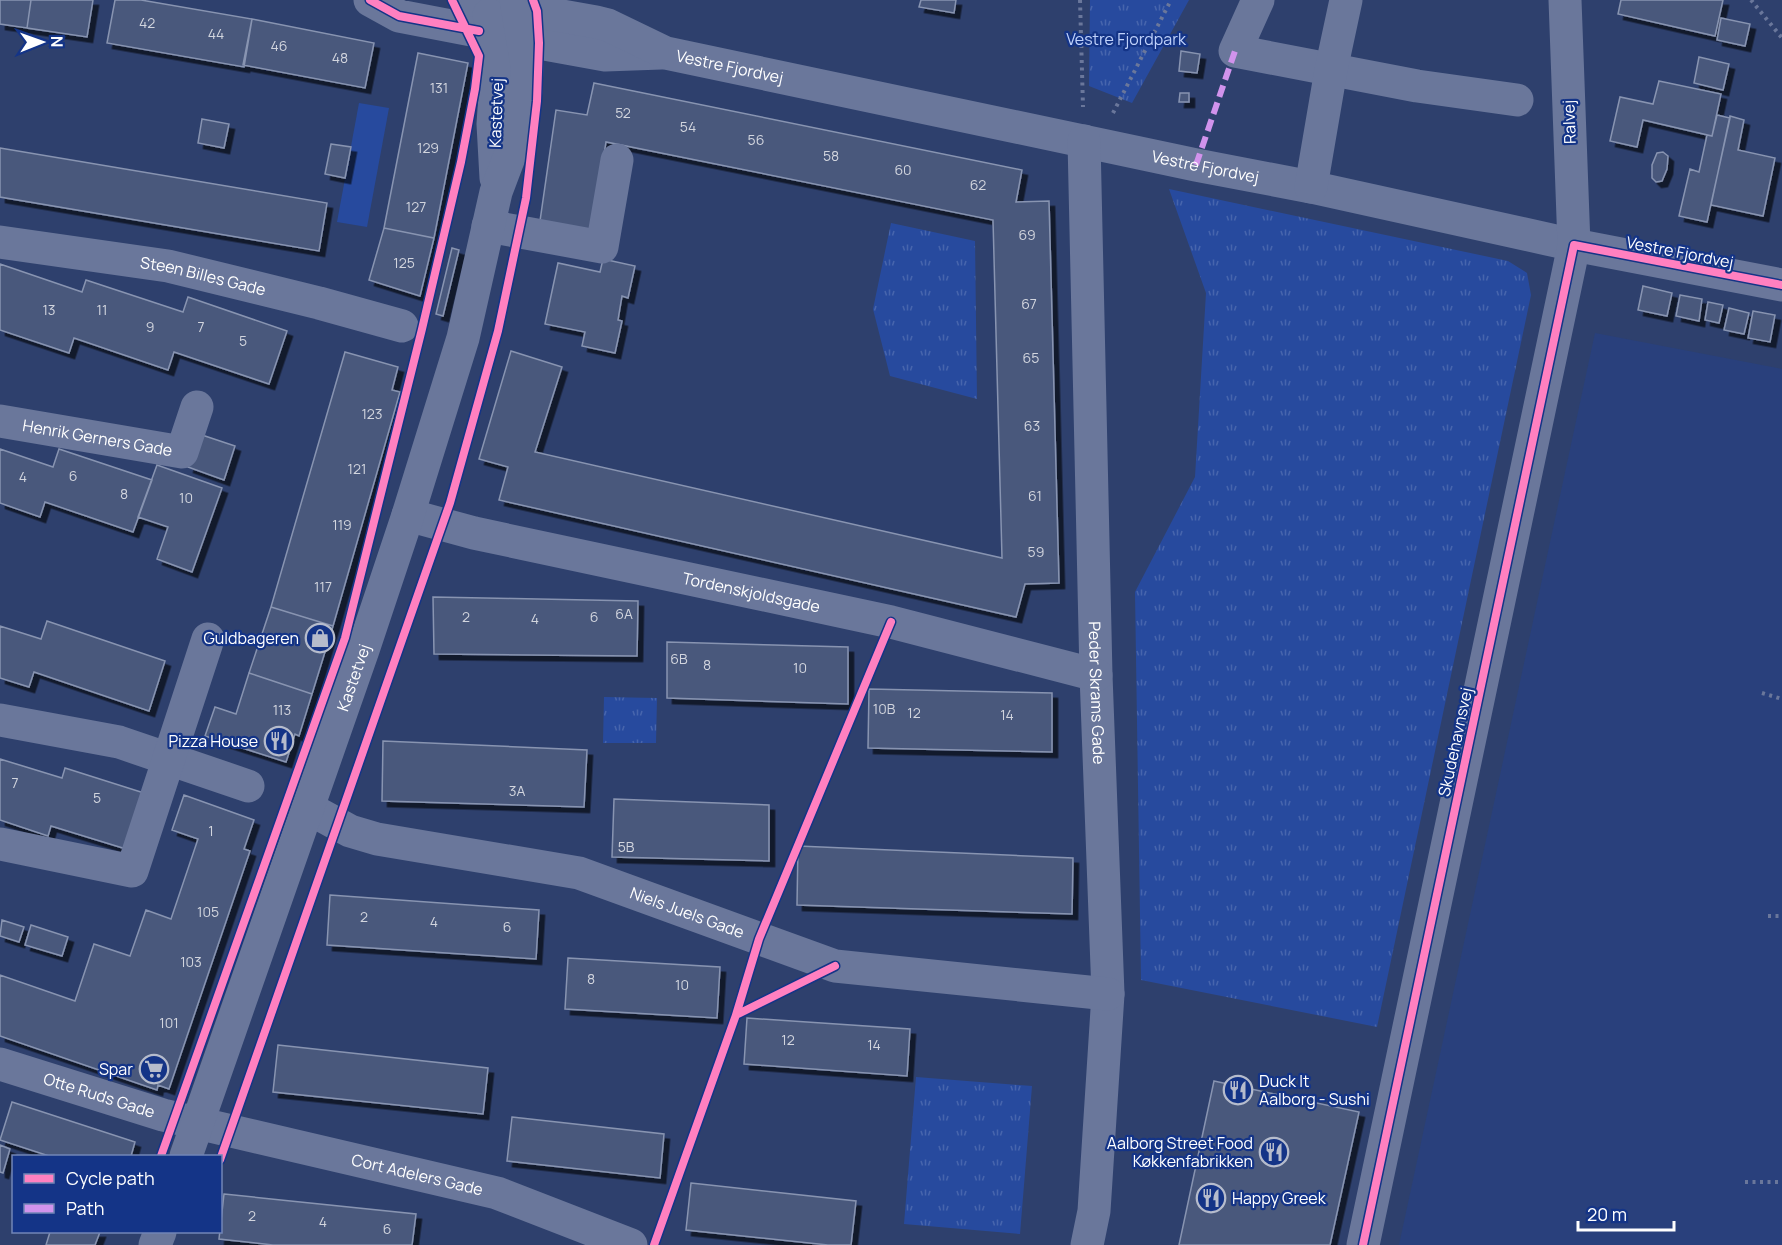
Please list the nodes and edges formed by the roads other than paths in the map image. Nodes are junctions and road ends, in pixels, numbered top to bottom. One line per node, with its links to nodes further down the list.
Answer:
1 (370, 0): 6 (street, Vestre Fjordvej)
2 (1258, 0): 8 (street)
3 (1346, 0): 8 (street)
4 (1565, 0): 15 (street, Ralvej)
5 (491, 2): 6 (street); 6 (street, Kastetvej); 7 (street, Vestre Fjordvej)
6 (508, 37): 7 (street, Vestre Fjordvej); 13 (street, Kastetvej)
7 (666, 53): 10 (street, Vestre Fjordvej)
8 (1331, 70): 9 (street); 12 (street)
9 (1517, 100)
10 (1091, 142): 12 (street, Vestre Fjordvej); 22 (street, Peder Skrams Gade)
11 (617, 160): 13 (street)
12 (1311, 187): 15 (street, Vestre Fjordvej)
13 (489, 226): 20 (street, Kastetvej)
14 (0, 242): 17 (street, Steen Billes Gade)
15 (1574, 245): 16 (street, Vestre Fjordvej); 34 (street, Skudehavnsvej)
16 (1782, 285)
17 (402, 326)
18 (198, 407): 19 (street, Henrik Gerners Gade)
19 (0, 421)
20 (408, 516): 22 (street, Tordenskjoldsgade); 26 (street, Kastetvej)
21 (208, 639): 24 (street)
22 (1096, 675): 28 (street, Peder Skrams Gade)
23 (0, 720): 24 (street)
24 (169, 759): 25 (street); 27 (street)
25 (248, 786)
26 (308, 808): 28 (street, Niels Juels Gade); 30 (street, Kastetvej)
27 (0, 844)
28 (1108, 994): 33 (street, Peder Skrams Gade)
29 (0, 1064): 30 (street, Otte Ruds Gade)
30 (198, 1124): 31 (street, Kastetvej); 32 (street, Cort Adelers Gade)
31 (186, 1155)
32 (631, 1245)
33 (1087, 1245)
34 (1363, 1245)

